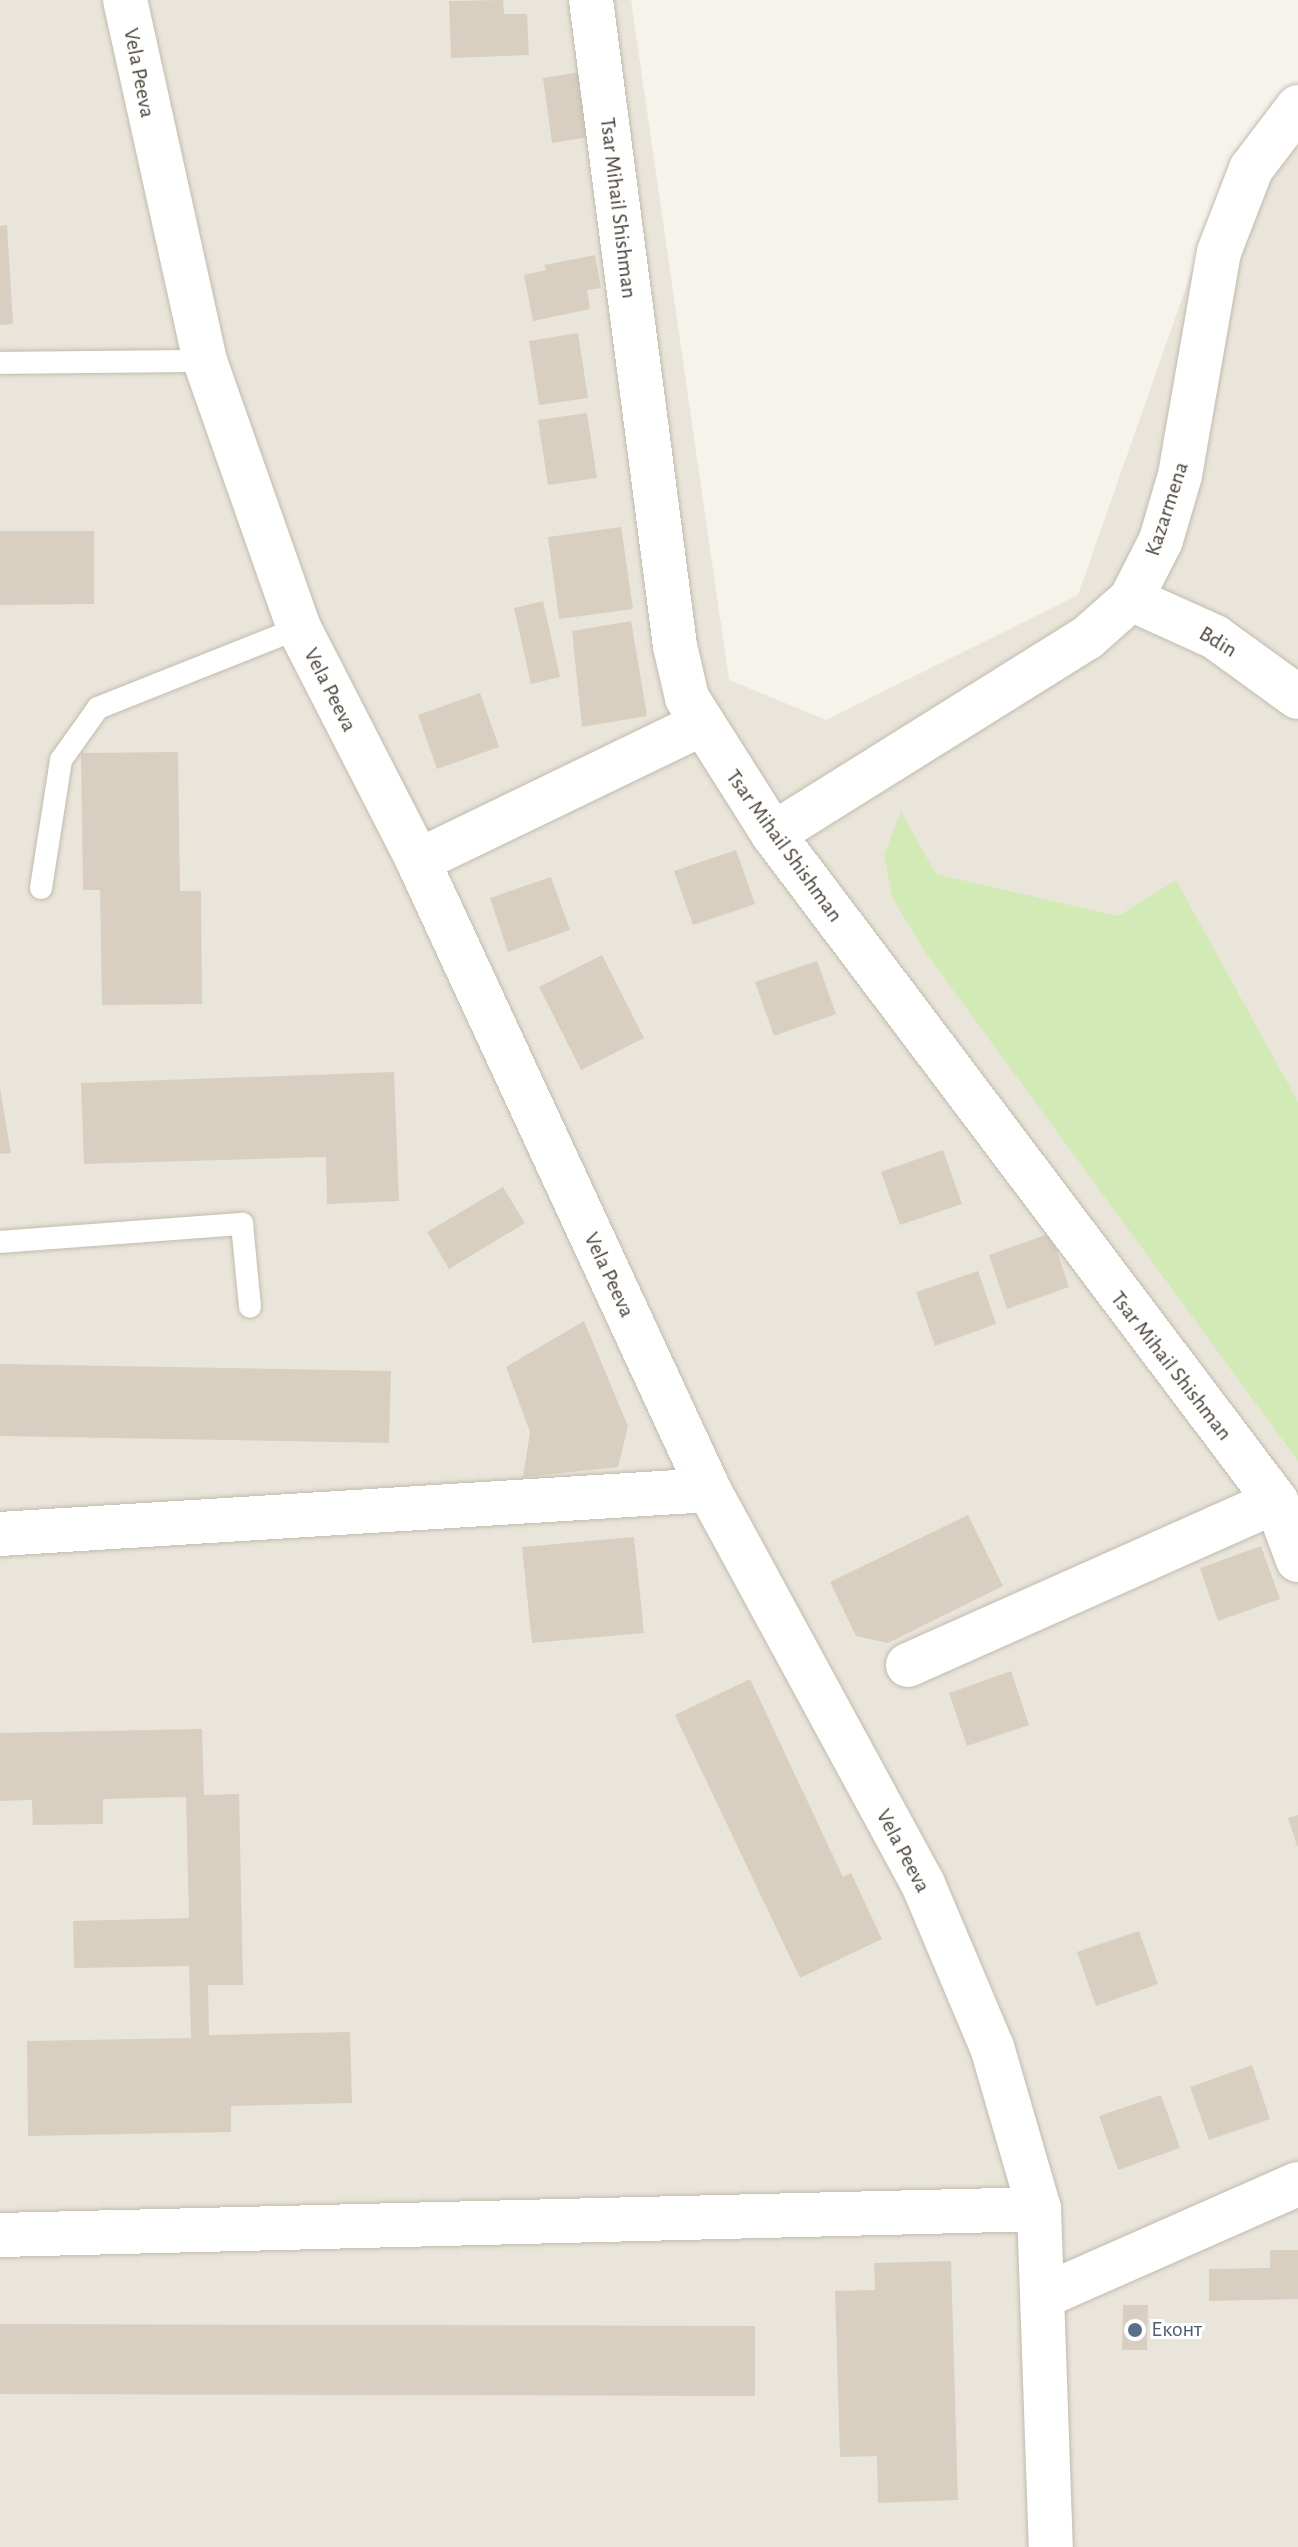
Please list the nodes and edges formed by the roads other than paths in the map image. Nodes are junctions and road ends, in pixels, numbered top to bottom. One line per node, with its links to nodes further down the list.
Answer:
1 (125, 0): 4 (street, Vela Peeva)
2 (591, 0): 9 (street, Tsar Mihail Shishman)
3 (1298, 107): 6 (street, Kazarmena)
4 (205, 361): 5 (lane); 7 (street, Vela Peeva)
5 (0, 363)
6 (1131, 599): 8 (street, Bdin); 10 (street, Kazarmena)
7 (299, 628): 11 (street, Vela Peeva); 12 (lane)
8 (1298, 697)
9 (701, 724): 10 (street, Tsar Mihail Shishman); 11 (street)
10 (773, 834): 16 (street, Tsar Mihail Shishman)
11 (418, 861): 15 (street, Vela Peeva)
12 (41, 888)
13 (0, 1242): 14 (lane)
14 (250, 1307)
15 (709, 1490): 17 (street); 21 (street, Vela Peeva)
16 (1276, 1501): 18 (street, Tsar Mihail Shishman); 19 (street)
17 (0, 1534)
18 (1298, 1560)
19 (908, 1665)
20 (1298, 2184): 23 (street)
21 (1039, 2209): 22 (street); 23 (street, Vela Peeva)
22 (0, 2235)
23 (1046, 2295): 24 (street, Vela Peeva)
24 (1051, 2547)

